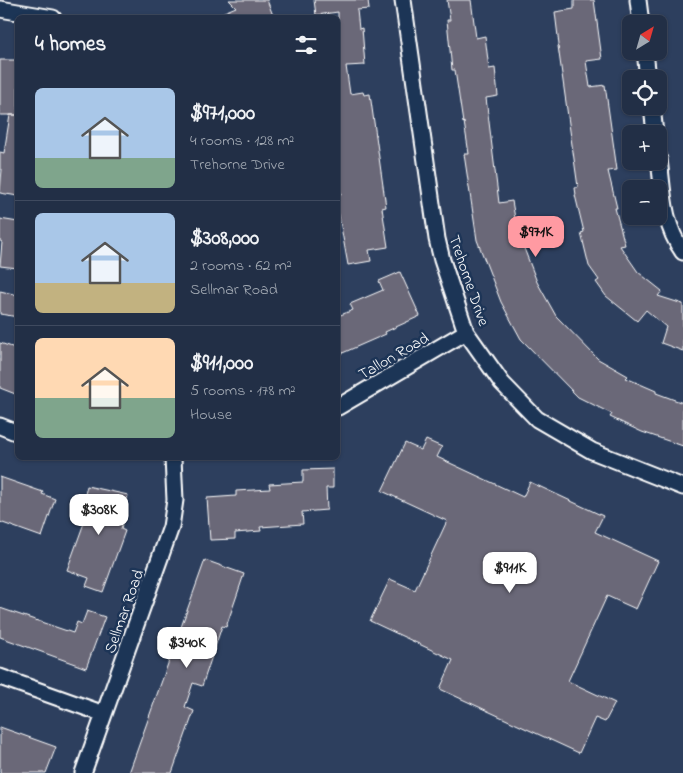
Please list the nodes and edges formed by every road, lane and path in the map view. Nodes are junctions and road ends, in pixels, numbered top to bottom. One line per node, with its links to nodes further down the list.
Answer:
1 (403, 0): 8 (street, Trehorne Drive)
2 (638, 0): 5 (street)
3 (0, 8): 4 (street)
4 (37, 15)
5 (640, 15)
6 (660, 170): 7 (street)
7 (683, 252)
8 (466, 332): 9 (street, Tallon Road); 13 (street, Trehorne Drive)
9 (340, 406)
10 (0, 426): 11 (street)
11 (15, 432)
12 (173, 460): 15 (street, Sellmar Road)
13 (683, 487)
14 (0, 677): 15 (street)
15 (104, 714): 16 (street, Sellmar Road)
16 (83, 773)

